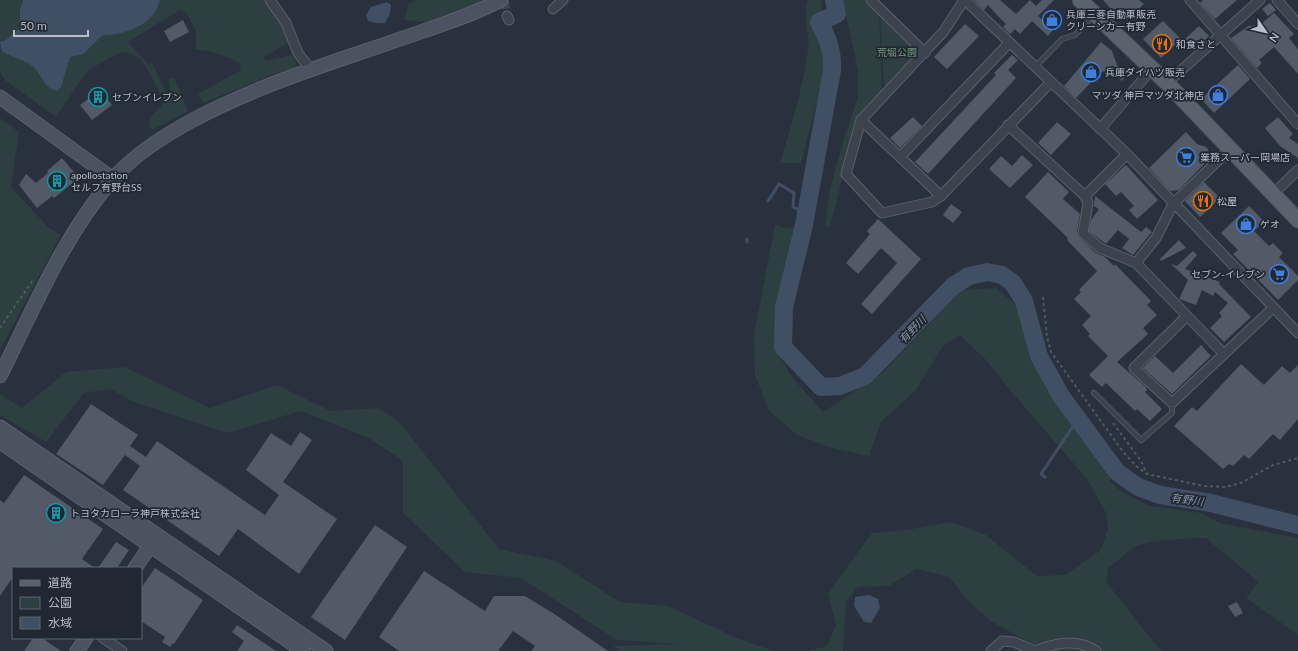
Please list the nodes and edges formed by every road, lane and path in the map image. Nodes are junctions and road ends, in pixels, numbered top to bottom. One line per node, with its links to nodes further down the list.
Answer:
1 (270, 0): 18 (street)
2 (501, 0): 18 (street)
3 (563, 0): 10 (street)
4 (871, 0): 15 (street)
5 (965, 0): 14 (street); 15 (street)
6 (1080, 0): 11 (main road)
7 (1190, 0): 13 (street)
8 (1260, 0): 13 (street)
9 (1277, 0): 12 (street)
10 (553, 9)
11 (1095, 15): 16 (lane); 17 (main road)
12 (1298, 24)
13 (1220, 34): 20 (street); 23 (street)
14 (1009, 43): 16 (street); 28 (street)
15 (925, 53): 22 (street)
16 (1035, 67): 19 (street)
17 (1152, 68): 20 (main road); 25 (street)
18 (311, 70): 30 (street)
19 (1050, 82): 24 (street); 25 (street)
20 (1167, 83): 26 (main road)
21 (0, 97): 30 (street)
22 (860, 120): 28 (street); 32 (street)
23 (1298, 124)
24 (1008, 125): 32 (street); 33 (street)
25 (1100, 129): 27 (street)
26 (1230, 149): 31 (main road); 34 (street)
27 (1127, 154): 33 (street); 34 (street)
28 (900, 157): 32 (street)
29 (1298, 170): 31 (street)
30 (113, 179): 43 (street)
31 (1273, 194): 35 (main road)
32 (941, 196)
33 (1085, 196): 36 (street)
34 (1173, 204): 36 (street); 38 (street)
35 (1298, 220)
36 (1136, 263): 39 (street)
37 (37, 274): 40 (path)
38 (1273, 308): 41 (street); 42 (street)
39 (1187, 316): 42 (street); 45 (street)
40 (0, 328)
41 (1297, 331)
42 (1224, 354): 45 (street)
43 (0, 376)
44 (1094, 393): 46 (lane)
45 (1172, 403): 46 (lane)
46 (1112, 413): 49 (path)
47 (0, 428): 50 (street)
48 (0, 442): 50 (street)
49 (1147, 474)
50 (153, 540): 51 (street); 56 (street); 57 (street)
51 (135, 567)
52 (85, 639): 54 (street)
53 (104, 639): 55 (street)
54 (77, 651)
55 (122, 651)
56 (303, 651)
57 (326, 651)
58 (991, 651): 59 (street)
59 (1096, 651)

